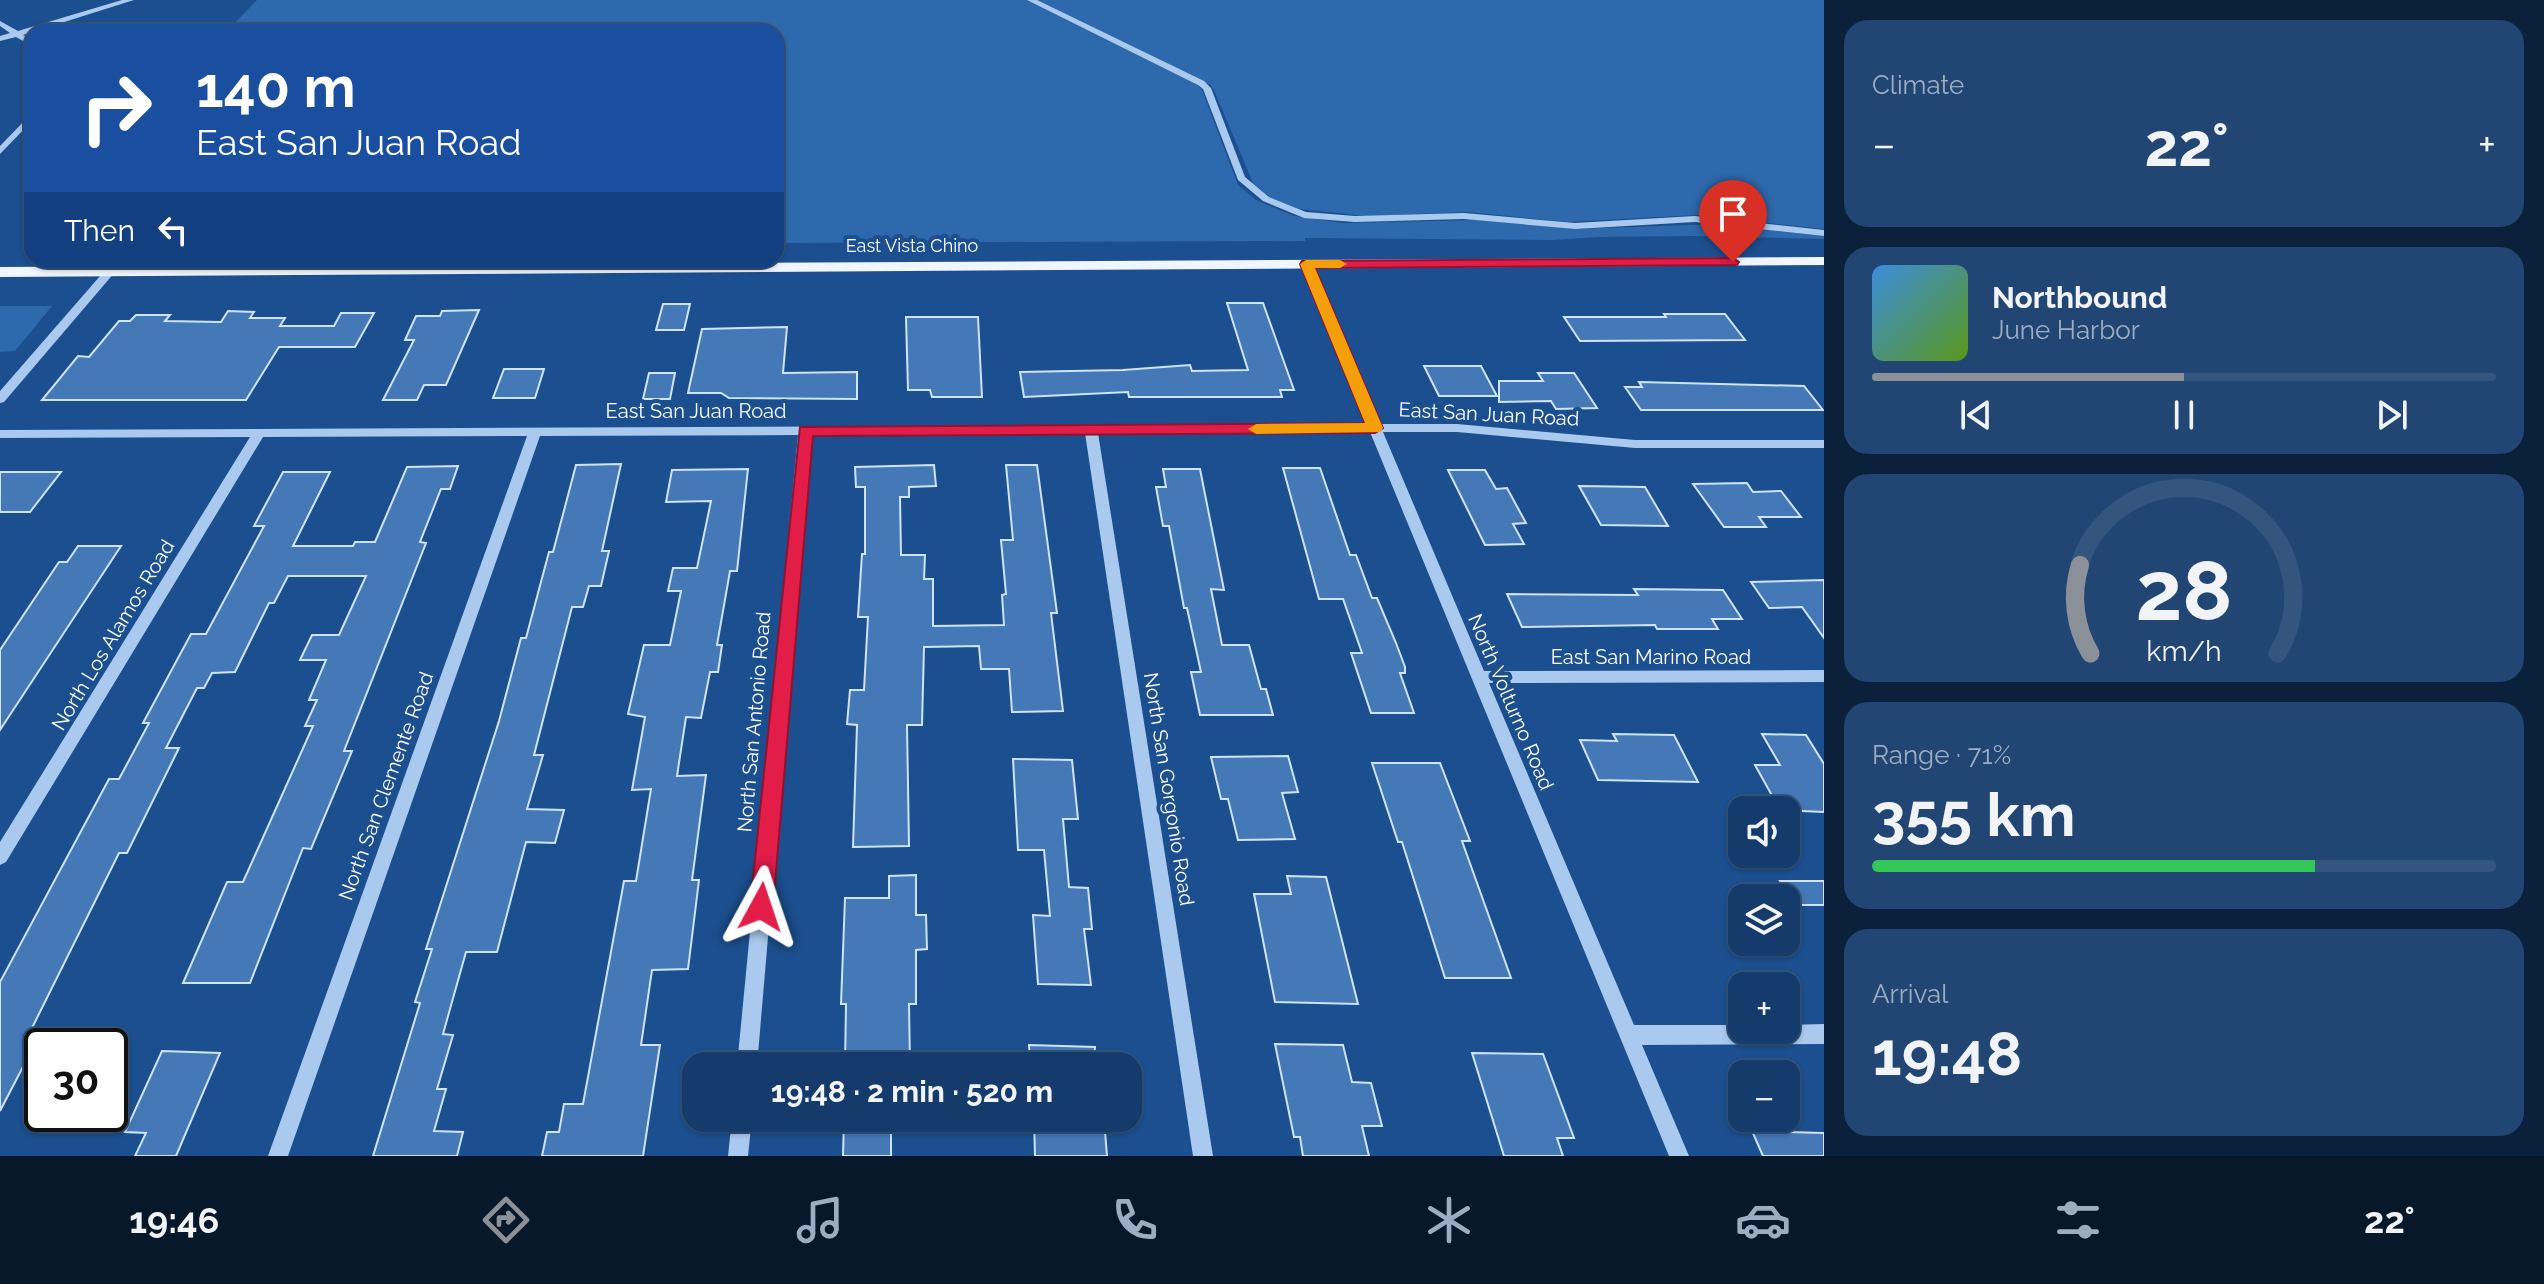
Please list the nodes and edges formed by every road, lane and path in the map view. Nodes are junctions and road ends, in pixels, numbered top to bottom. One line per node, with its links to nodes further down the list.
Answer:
1 (130, 0): 4 (street)
2 (1031, 0): 11 (street)
3 (0, 23): 6 (street)
4 (49, 24)
5 (24, 32): 6 (street)
6 (19, 33): 7 (street); 8 (street)
7 (24, 37)
8 (0, 39)
9 (24, 125): 10 (street)
10 (0, 151)
11 (1824, 233)
12 (1824, 261): 13 (main road, East Vista Chino)
13 (1306, 264): 14 (main road, East Vista Chino); 19 (street, North Volturno Road)
14 (784, 267)
15 (509, 268): 16 (main road, East Vista Chino)
16 (111, 270): 17 (main road, East Vista Chino); 18 (street)
17 (0, 272)
18 (0, 399)
19 (1375, 428): 20 (street, East San Juan Road); 25 (street, East San Juan Road); 27 (street, North Volturno Road)
20 (1091, 430): 21 (street, East San Juan Road); 35 (street, North San Gorgonio Road)
21 (805, 431): 22 (street, East San Juan Road); 31 (street, North San Antonio Road)
22 (535, 432): 23 (street, East San Juan Road); 33 (street, North San Clemente Road)
23 (259, 433): 24 (street, East San Juan Road); 28 (street, North Los Alamos Road)
24 (0, 434)
25 (1824, 444)
26 (1824, 676): 27 (street, East San Marino Road)
27 (1479, 677): 30 (street, North Volturno Road)
28 (0, 857)
29 (1824, 1034): 30 (street)
30 (1628, 1035): 36 (street, North Volturno Road)
31 (748, 1052)
32 (741, 1132): 34 (street)
33 (278, 1156)
34 (738, 1156)
35 (1203, 1156)
36 (1679, 1156)

